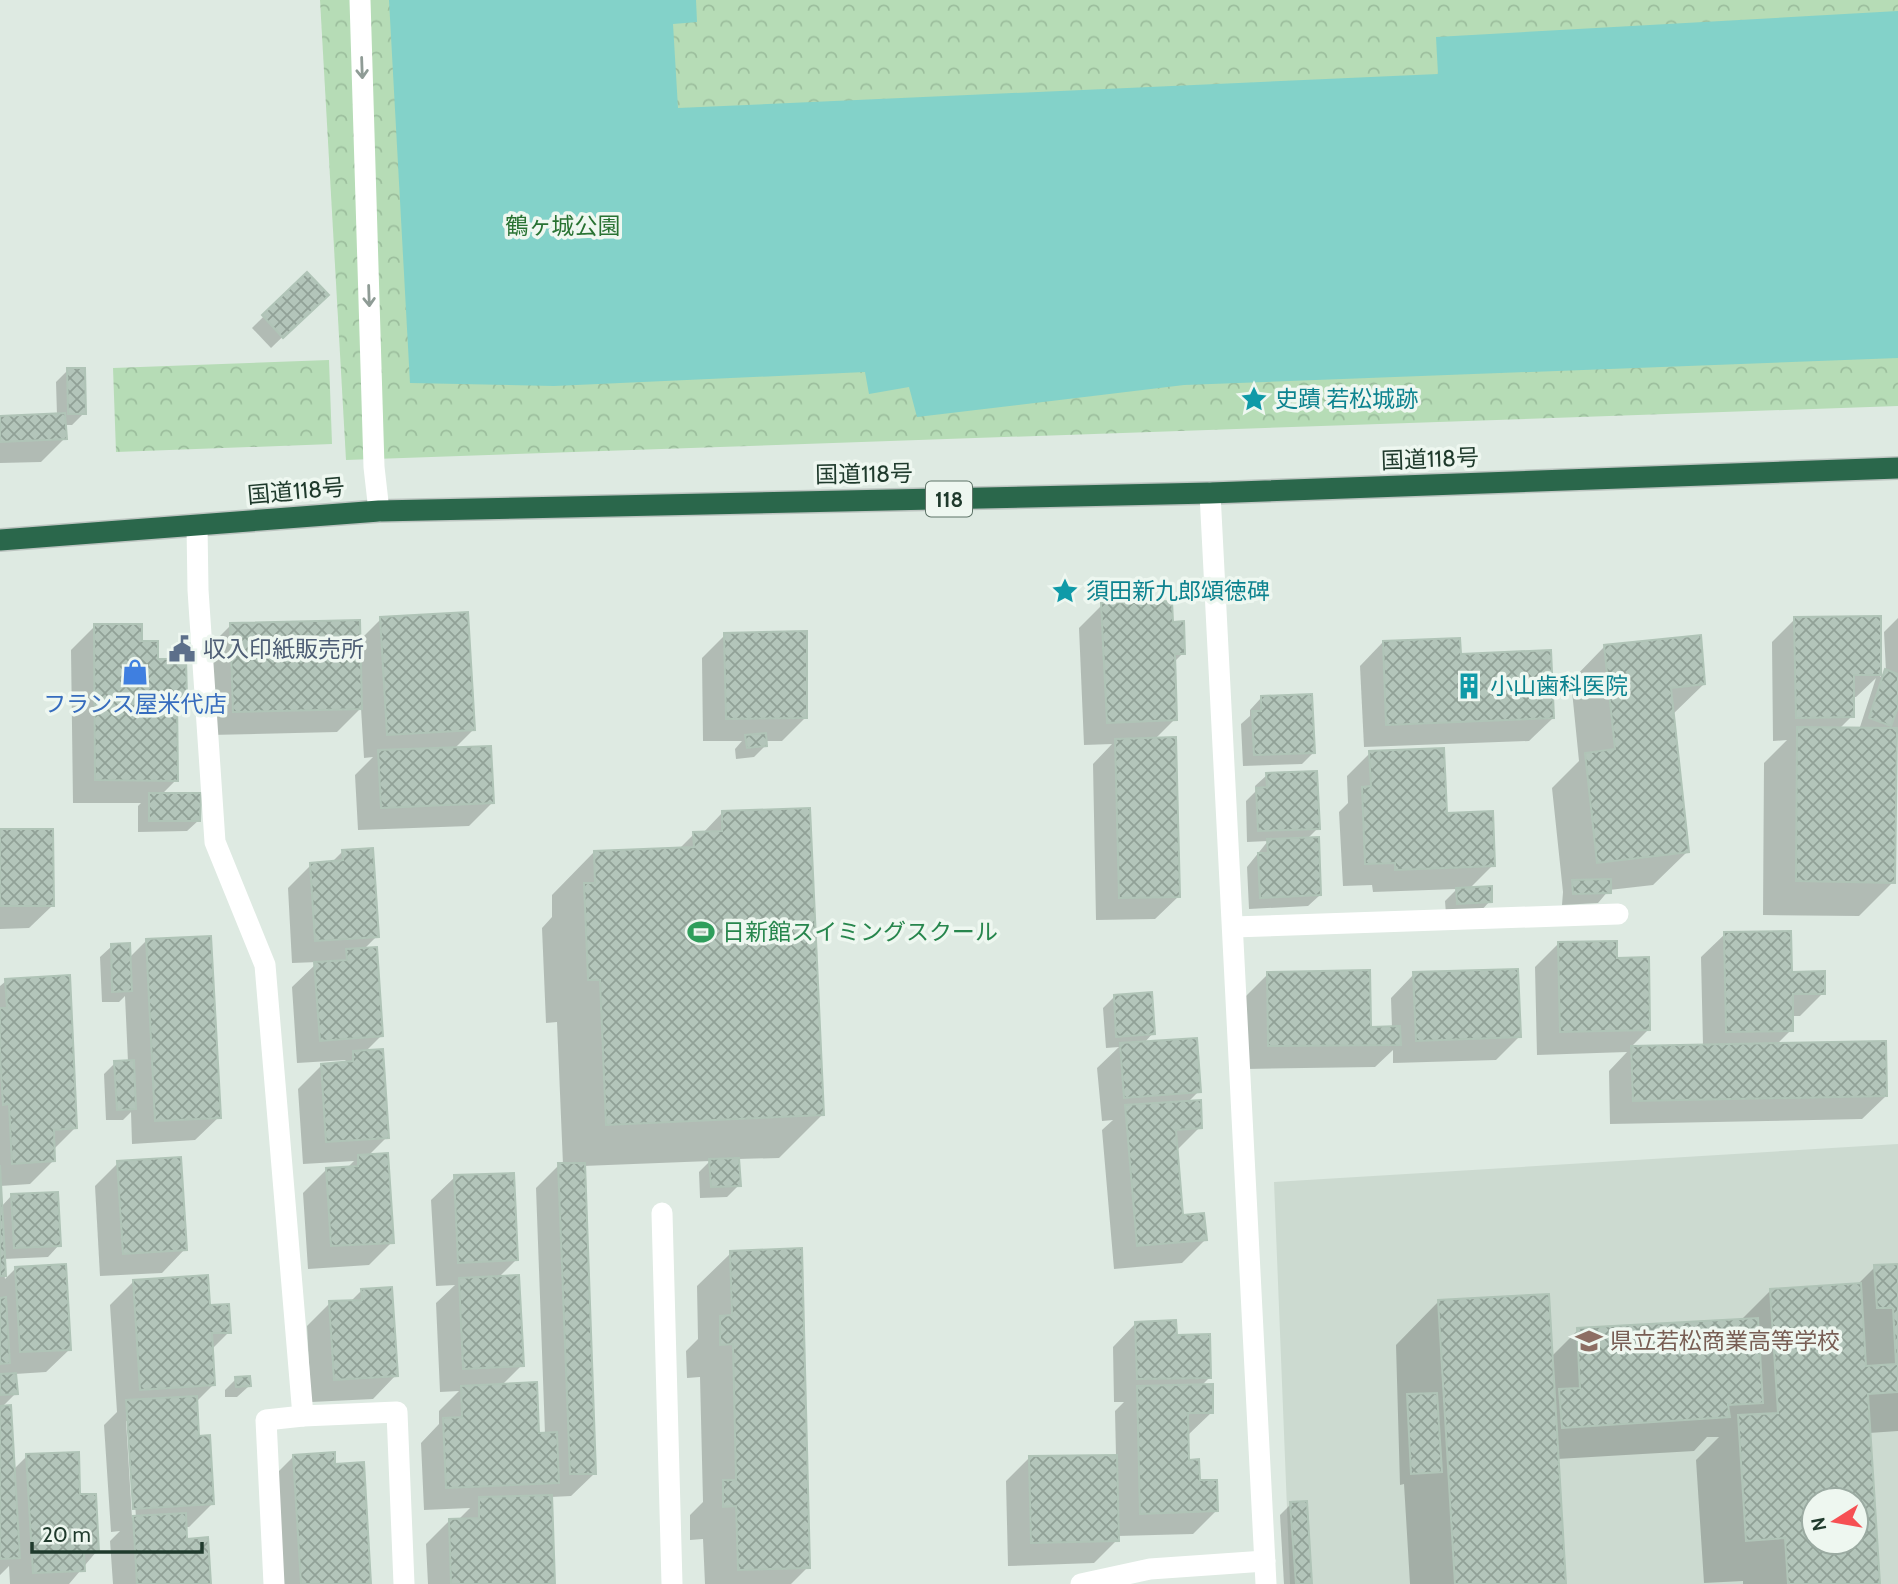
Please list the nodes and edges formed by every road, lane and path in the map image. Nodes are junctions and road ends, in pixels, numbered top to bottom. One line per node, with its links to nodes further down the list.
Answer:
1 (360, 0): 4 (street, one-way to 4)
2 (1898, 468): 3 (highway, 国道118号 / 118)
3 (1210, 494): 4 (highway, 国道118号 / 118); 8 (street)
4 (379, 511): 5 (highway, 国道118号 / 118)
5 (197, 526): 6 (highway, 国道118号 / 118); 10 (street)
6 (0, 540)
7 (1618, 914): 8 (street)
8 (1233, 927): 11 (street)
9 (662, 1213): 14 (street)
10 (303, 1416): 12 (street); 13 (street)
11 (1265, 1561): 15 (street); 16 (street)
12 (274, 1584)
13 (404, 1584)
14 (672, 1584)
15 (1081, 1584)
16 (1266, 1584)

